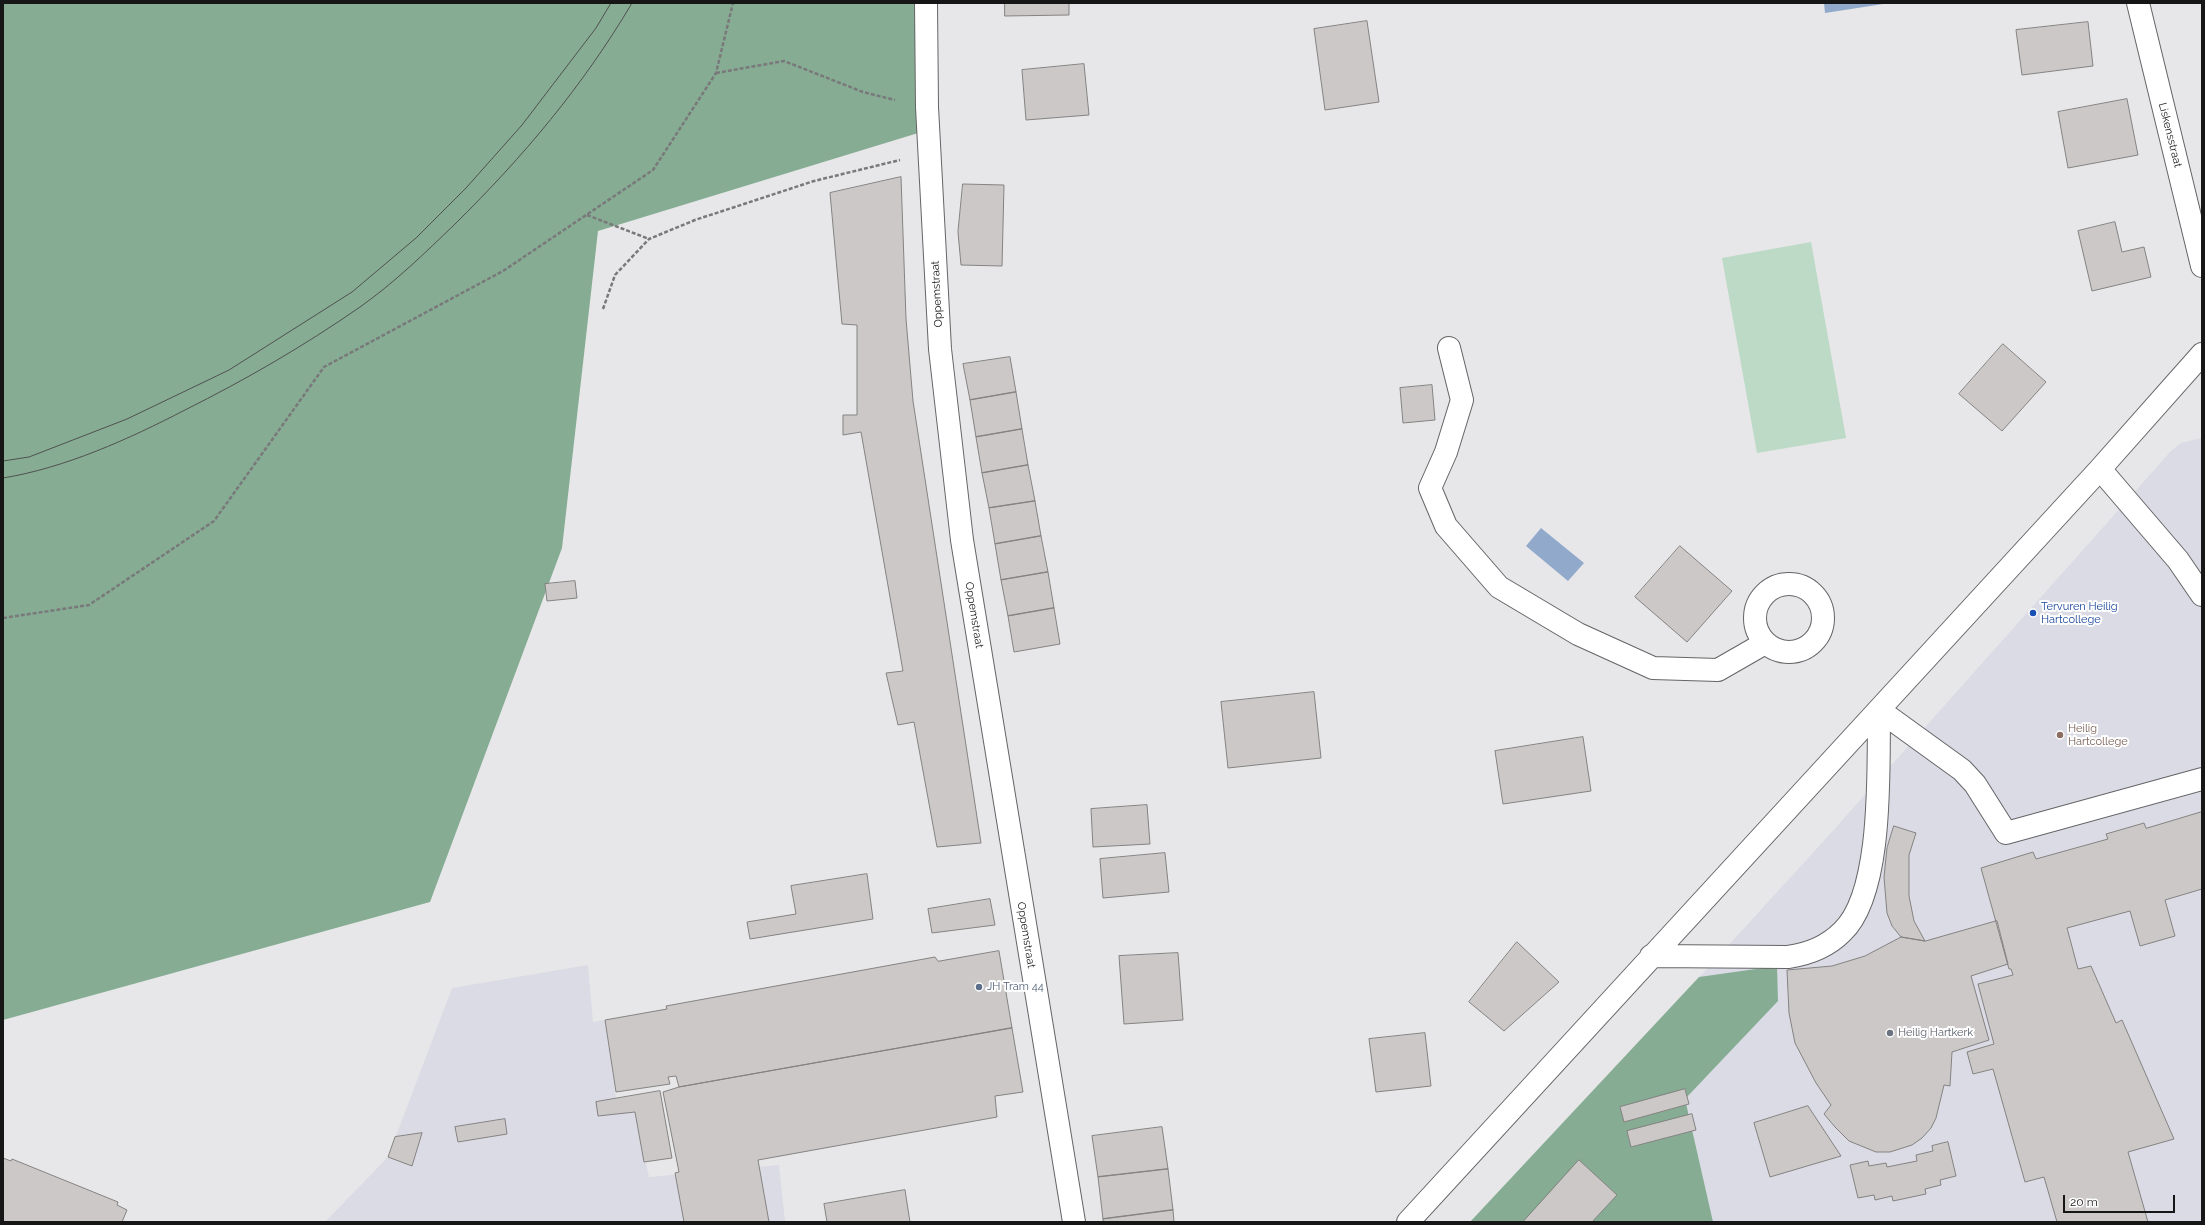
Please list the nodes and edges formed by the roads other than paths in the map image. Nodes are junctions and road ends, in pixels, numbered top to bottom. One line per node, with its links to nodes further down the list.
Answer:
1 (926, 3): 12 (street, Oppemstraat)
2 (2138, 3): 3 (street, Liskensstraat)
3 (2202, 266)
4 (1449, 348): 8 (street)
5 (2202, 354): 6 (street)
6 (2100, 469): 7 (street); 9 (street)
7 (2202, 595)
8 (1766, 643)
9 (1879, 710): 10 (street); 11 (street); 11 (street)
10 (2202, 779)
11 (1650, 956): 13 (street)
12 (1074, 1222)
13 (1408, 1222)

